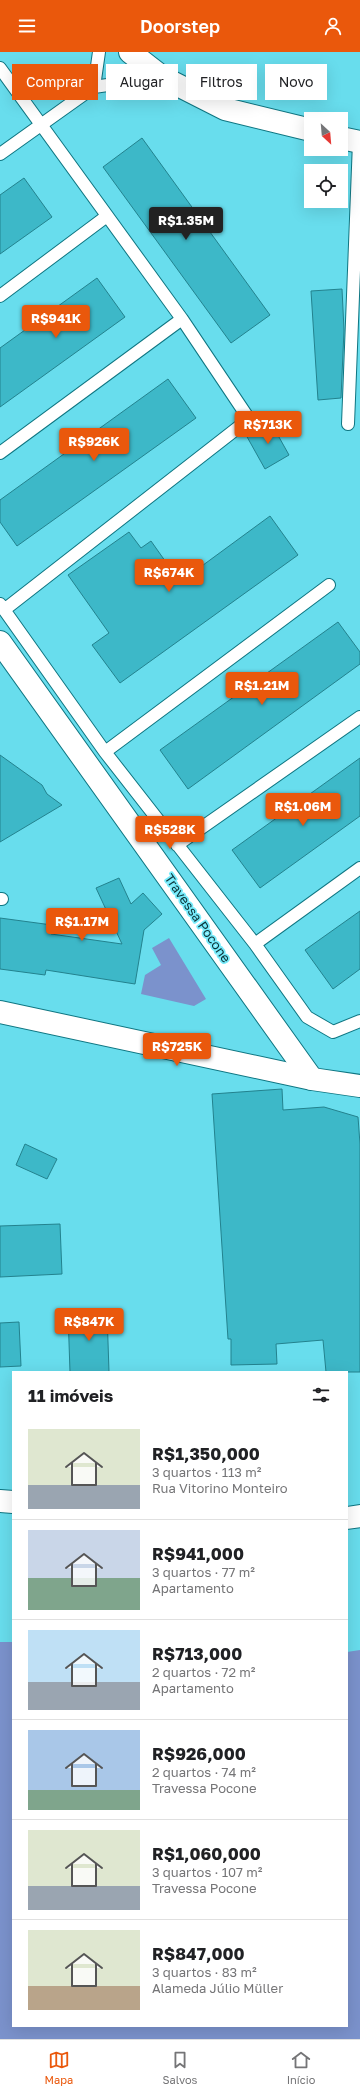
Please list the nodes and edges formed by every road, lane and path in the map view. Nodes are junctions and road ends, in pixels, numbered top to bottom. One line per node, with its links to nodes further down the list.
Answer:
1 (99, 52): 3 (lane)
2 (130, 52): 4 (street)
3 (97, 64)
4 (145, 64)
5 (0, 68): 8 (lane)
6 (178, 85): 9 (street)
7 (76, 100): 8 (lane)
8 (40, 125): 11 (lane); 12 (lane)
9 (304, 128)
10 (353, 141): 15 (lane)
11 (0, 154)
12 (107, 216): 13 (lane); 14 (lane)
13 (0, 296)
14 (182, 318): 16 (lane); 18 (lane)
15 (348, 424)
16 (0, 453)
17 (329, 585): 21 (lane)
18 (2, 607): 21 (lane)
19 (0, 642): 27 (street, Travessa Pocone)
20 (360, 717): 22 (lane)
21 (104, 752): 22 (lane)
22 (177, 845): 24 (lane)
23 (360, 868): 24 (lane)
24 (255, 944): 26 (lane)
25 (0, 1012): 27 (street)
26 (360, 1021)
27 (312, 1079): 28 (street)
28 (360, 1086)
29 (0, 1501): 30 (street)
30 (12, 1502)
31 (360, 1516): 32 (street)
32 (348, 1518)

